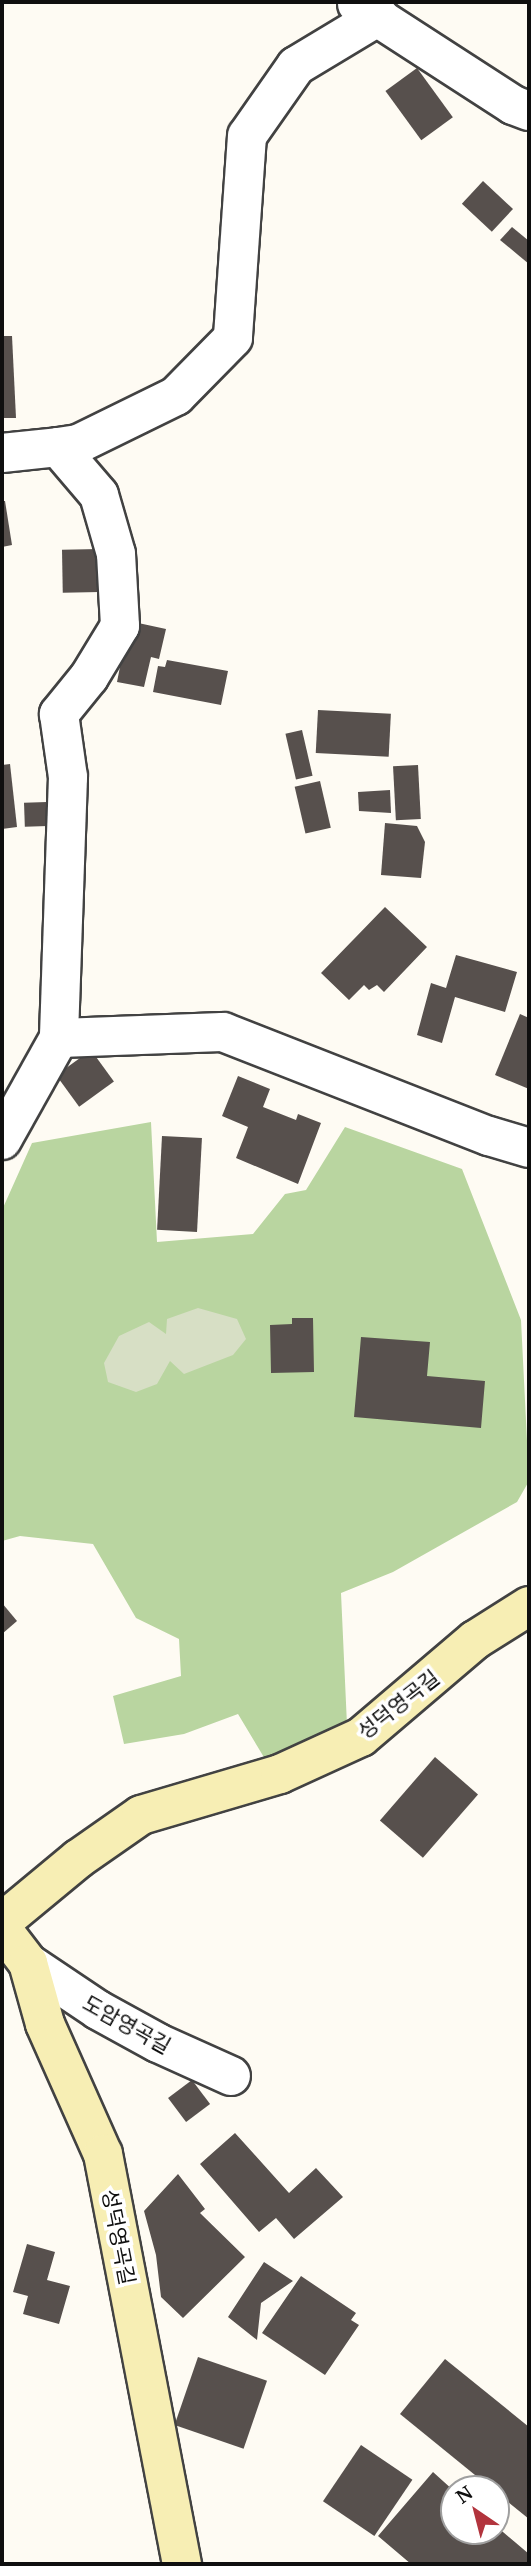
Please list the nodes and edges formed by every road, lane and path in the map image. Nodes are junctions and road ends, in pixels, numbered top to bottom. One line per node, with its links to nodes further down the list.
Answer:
1 (365, 9): 2 (street); 3 (street)
2 (529, 111)
3 (58, 447): 4 (street); 5 (street)
4 (2, 453)
5 (59, 1038): 6 (street); 7 (street)
6 (2, 1140)
7 (529, 1149)
8 (529, 1606): 9 (main road, 성덕영곡길)
9 (2, 1922)
10 (2, 1930): 11 (main road, 성덕영곡길)
11 (28, 1963): 12 (street, 도암영곡길); 13 (main road, 성덕영곡길)
12 (231, 2076)
13 (182, 2564)

